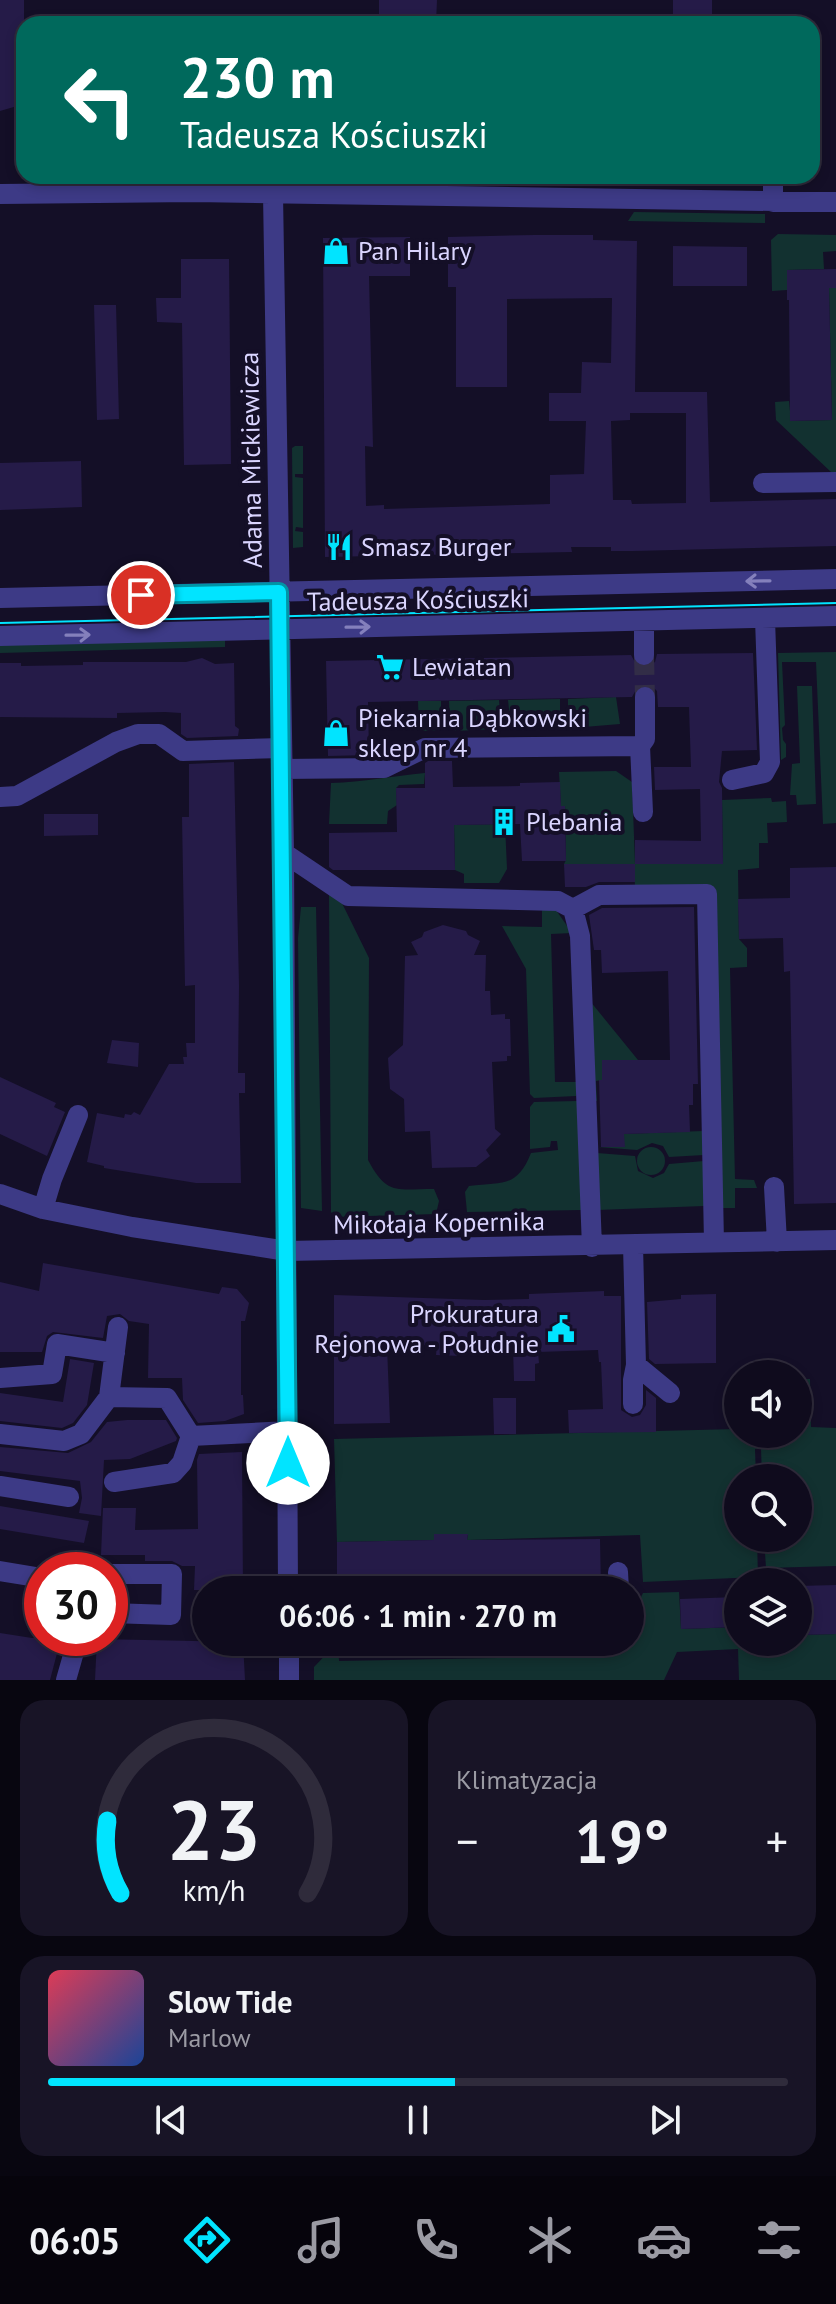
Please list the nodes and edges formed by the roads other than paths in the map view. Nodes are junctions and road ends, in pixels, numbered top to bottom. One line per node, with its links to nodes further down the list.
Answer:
1 (773, 184): 4 (street)
2 (0, 194): 3 (street)
3 (273, 194): 4 (street); 9 (street, Adama Mickiewicza)
4 (773, 202): 5 (street)
5 (836, 202)
6 (836, 482): 7 (street)
7 (763, 483)
8 (836, 579): 9 (street, Tadeusza Kościuszki, one-way to 9)
9 (279, 592): 10 (street, Tadeusza Kościuszki); 14 (street, Adama Mickiewicza)
10 (0, 598)
11 (836, 616): 12 (street, Tadeusza Kościuszki)
12 (765, 619): 13 (street, Tadeusza Kościuszki); 21 (street)
13 (644, 622): 14 (street, Tadeusza Kościuszki, one-way to 13); 16 (street)
14 (280, 629): 15 (street, Tadeusza Kościuszki, one-way to 14); 19 (street, Adama Mickiewicza)
15 (0, 636)
16 (644, 655)
17 (645, 697): 18 (street)
18 (640, 746): 20 (street); 23 (street)
19 (281, 748): 20 (street, Adama Mickiewicza); 22 (street)
20 (281, 769): 24 (street, Adama Mickiewicza)
21 (732, 780)
22 (0, 797)
23 (643, 812)
24 (284, 853): 25 (street); 35 (street, Adama Mickiewicza)
25 (573, 909): 31 (street); 34 (street)
26 (78, 1115): 29 (street)
27 (774, 1187): 32 (street)
28 (0, 1194): 29 (street, Mikołaja Kopernika)
29 (43, 1209): 35 (street, Mikołaja Kopernika)
30 (836, 1240): 32 (street, Mikołaja Kopernika)
31 (714, 1242): 32 (street, Mikołaja Kopernika); 33 (street, Mikołaja Kopernika)
32 (777, 1242)
33 (633, 1245): 34 (street, Mikołaja Kopernika); 38 (street)
34 (592, 1247): 35 (street, Mikołaja Kopernika)
35 (287, 1251): 43 (street, Adama Mickiewicza)
36 (118, 1327): 37 (street)
37 (115, 1353): 39 (street); 41 (street)
38 (636, 1365): 40 (street); 42 (street)
39 (0, 1378)
40 (670, 1393)
41 (109, 1397): 44 (street); 45 (street)
42 (633, 1404)
43 (288, 1431): 45 (street); 52 (street, Adama Mickiewicza)
44 (0, 1434)
45 (191, 1436): 46 (street)
46 (114, 1482)
47 (0, 1486): 48 (street)
48 (69, 1497)
49 (0, 1571): 51 (street)
50 (128, 1574): 53 (street)
51 (24, 1575)
52 (288, 1576)
53 (128, 1614)
54 (73, 1656): 56 (street)
55 (289, 1656): 57 (street)
56 (66, 1680)
57 (289, 1680)

